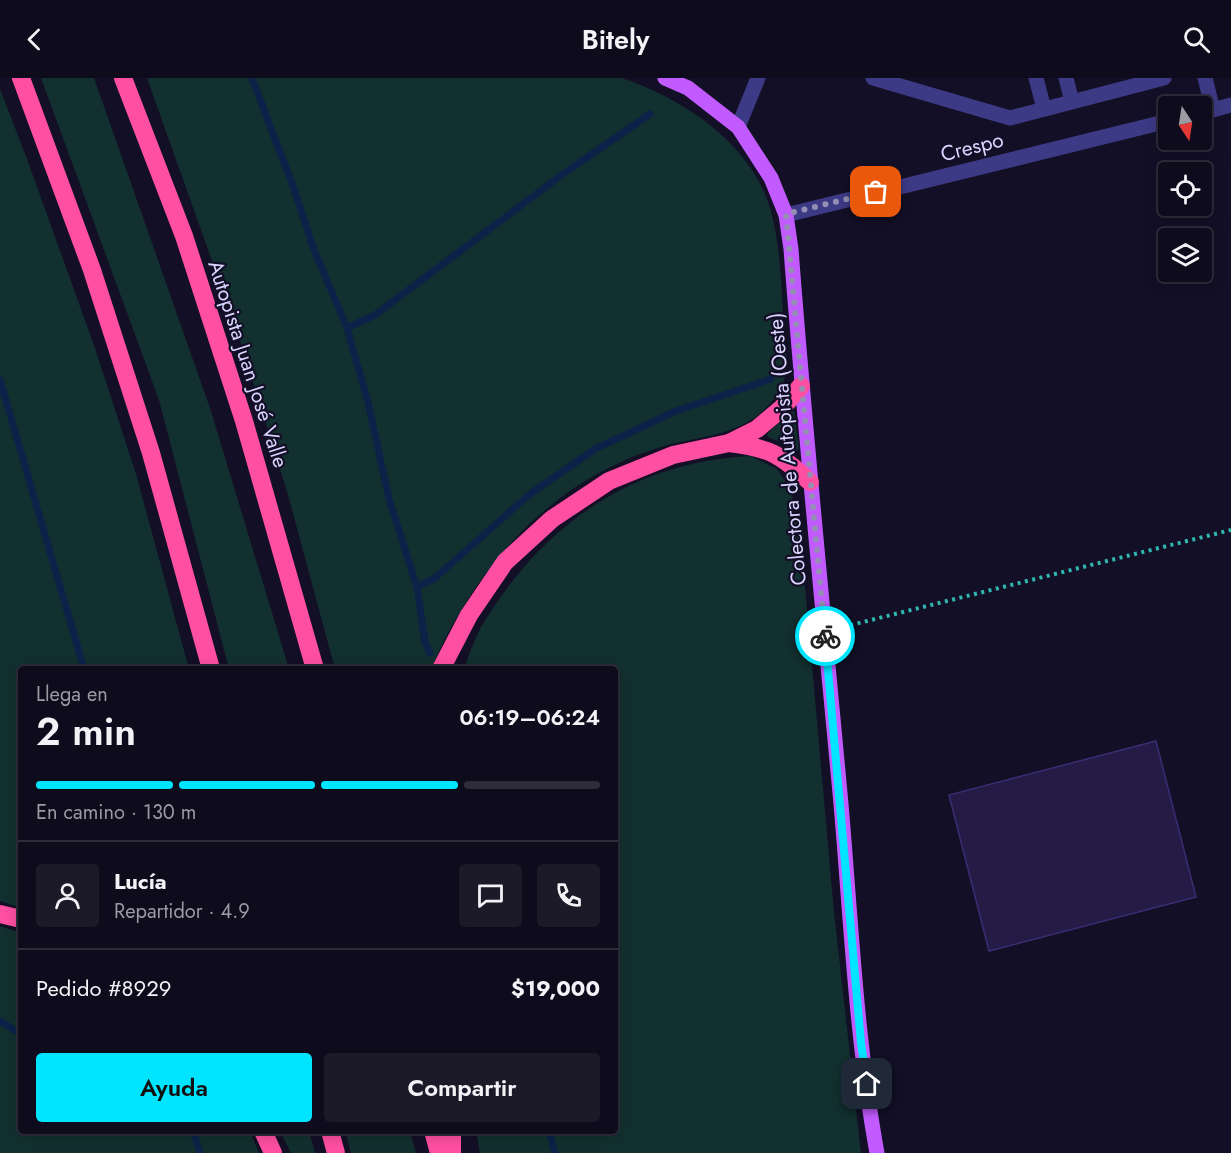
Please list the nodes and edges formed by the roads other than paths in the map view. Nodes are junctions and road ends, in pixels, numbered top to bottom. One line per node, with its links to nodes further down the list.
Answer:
1 (21, 78): 21 (highway)
2 (123, 78): 22 (highway, Autopista Juan José Valle)
3 (665, 78): 16 (main road, Colectora de Autopista (Oeste))
4 (758, 78): 16 (street)
5 (873, 78): 13 (street)
6 (1036, 78): 13 (street)
7 (1066, 78): 11 (street)
8 (1164, 78): 11 (street)
9 (1205, 78): 10 (street)
10 (1206, 96)
11 (1072, 102): 13 (street)
12 (1231, 105): 14 (street)
13 (1044, 109)
14 (1212, 110)
15 (1158, 123): 17 (street, Crespo)
16 (738, 128): 17 (main road, Colectora de Autopista (Oeste))
17 (786, 214): 18 (main road, Colectora de Autopista (Oeste))
18 (801, 386): 19 (highway); 20 (main road, Colectora de Autopista (Oeste))
19 (729, 443): 20 (highway); 23 (highway)
20 (810, 482): 34 (main road, Colectora de Autopista (Oeste))
21 (210, 666)
22 (314, 666)
23 (443, 666)
24 (0, 914): 25 (highway)
25 (18, 918)
26 (264, 1134): 30 (highway)
27 (331, 1134): 31 (highway)
28 (434, 1134): 32 (highway)
29 (452, 1134): 33 (highway)
30 (273, 1153)
31 (336, 1153)
32 (439, 1153)
33 (452, 1153)
34 (877, 1153)

